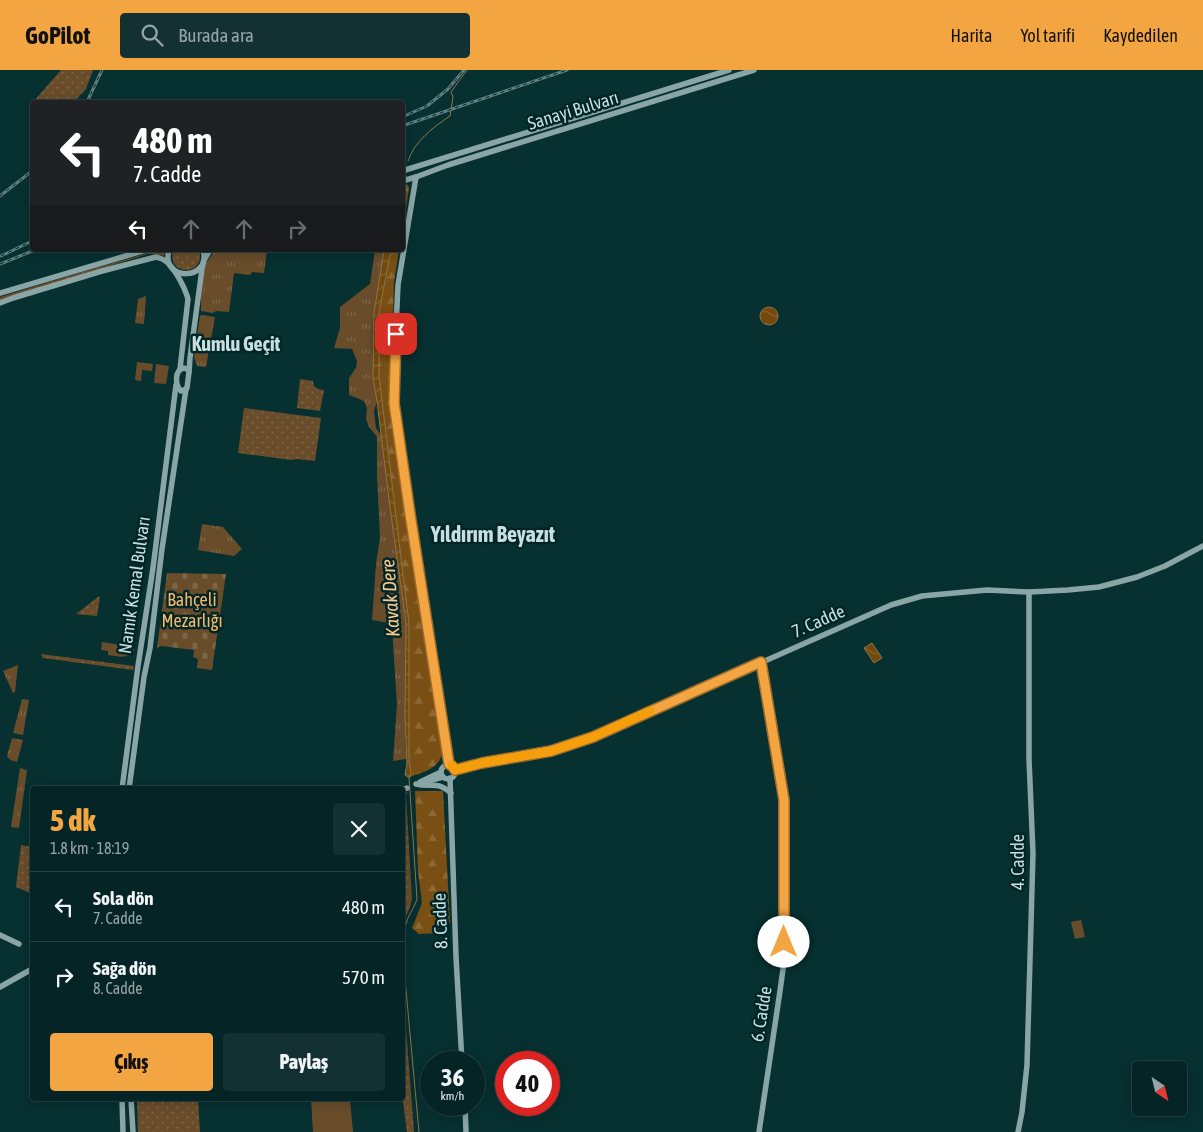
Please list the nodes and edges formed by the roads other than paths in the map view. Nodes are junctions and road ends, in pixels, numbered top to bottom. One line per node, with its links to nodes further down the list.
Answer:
1 (729, 70): 3 (street, Sanayi Bulvarı)
2 (754, 70): 5 (street, Sanayi Bulvarı)
3 (417, 166): 4 (street, Sanayi Bulvarı); 5 (street)
4 (405, 170): 5 (street)
5 (415, 177): 6 (street, Sanayi Bulvarı); 7 (street)
6 (405, 179)
7 (405, 241)
8 (139, 252): 15 (street)
9 (169, 252): 14 (street)
10 (203, 252): 13 (street)
11 (209, 252): 13 (street)
12 (403, 252): 28 (street)
13 (204, 260): 14 (street); 18 (street, Namık Kemal Bulvarı)
14 (170, 265): 16 (street); 17 (street, Namık Kemal Bulvarı)
15 (0, 293)
16 (0, 303)
17 (180, 369): 18 (street); 19 (street, Namık Kemal Bulvarı)
18 (190, 372): 20 (street, Namık Kemal Bulvarı)
19 (176, 386): 20 (street); 23 (street, Namık Kemal Bulvarı)
20 (186, 389): 25 (street, Namık Kemal Bulvarı)
21 (1203, 546): 22 (street, 7. Cadde)
22 (1029, 592): 24 (street, 7. Cadde); 47 (street, 4. Cadde)
23 (138, 662): 25 (street); 26 (street, Namık Kemal Bulvarı)
24 (761, 662): 29 (street, 7. Cadde); 46 (street, 6. Cadde)
25 (146, 664): 27 (street, Namık Kemal Bulvarı)
26 (137, 672): 27 (street); 32 (street, Namık Kemal Bulvarı)
27 (145, 673): 33 (street, Namık Kemal Bulvarı)
28 (449, 764): 29 (street); 30 (street)
29 (455, 770): 31 (street)
30 (442, 774): 31 (street); 34 (street)
31 (450, 778): 34 (street, 8. Cadde)
32 (122, 786)
33 (129, 786)
34 (451, 793): 39 (street, 8. Cadde)
35 (0, 935): 36 (street)
36 (19, 944)
37 (30, 970): 38 (street)
38 (0, 987)
39 (461, 1051)
40 (122, 1101): 43 (street)
41 (131, 1101): 44 (street)
42 (465, 1116): 45 (street)
43 (123, 1132)
44 (133, 1132)
45 (466, 1132)
46 (758, 1132)
47 (1018, 1132)

